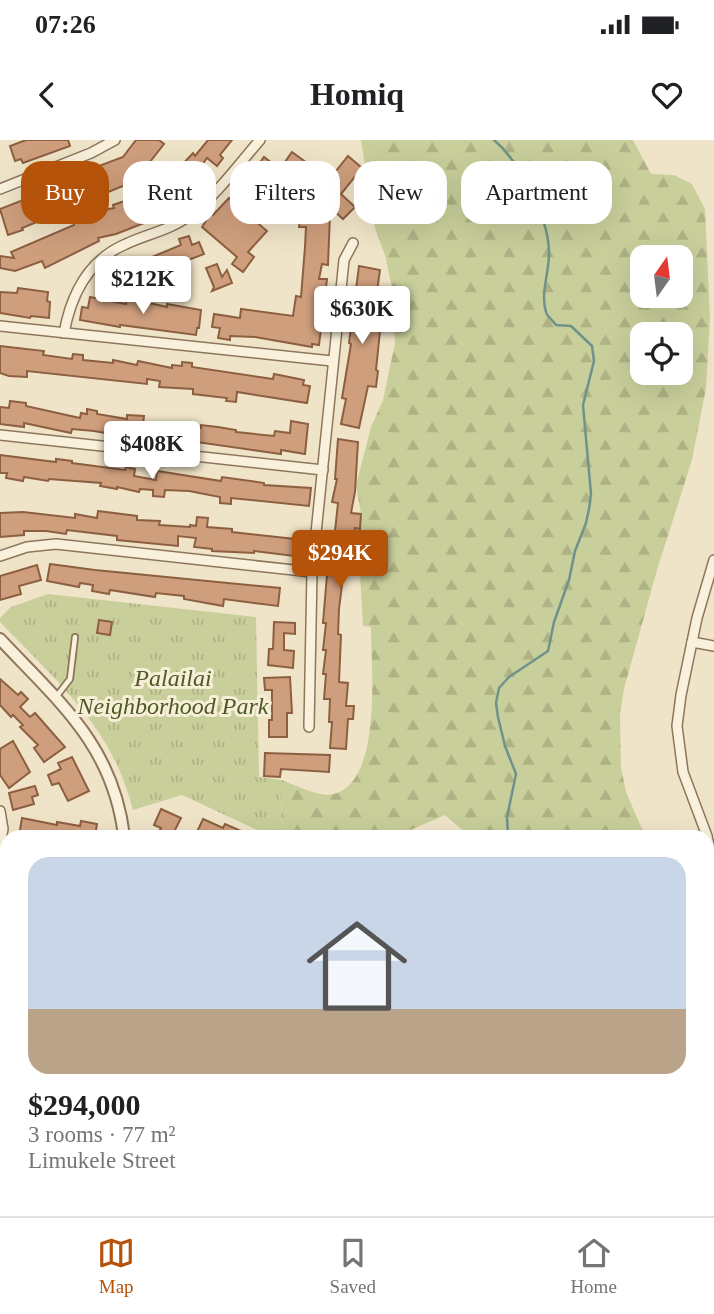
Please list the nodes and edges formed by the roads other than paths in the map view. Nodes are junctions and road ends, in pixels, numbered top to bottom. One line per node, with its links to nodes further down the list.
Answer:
1 (115, 140): 3 (street)
2 (260, 140): 6 (street)
3 (0, 189)
4 (353, 243): 7 (street)
5 (0, 326): 6 (street)
6 (64, 333): 7 (street)
7 (332, 361): 9 (street)
8 (0, 435): 9 (street)
9 (323, 470): 12 (street)
10 (0, 556): 12 (street)
11 (714, 560): 15 (street)
12 (312, 572): 18 (street)
13 (75, 637): 17 (lane)
14 (0, 639): 17 (street)
15 (692, 642): 16 (street); 22 (street)
16 (714, 646)
17 (55, 698): 21 (street)
18 (309, 727)
19 (0, 811): 20 (street)
20 (3, 830)
21 (123, 830)
22 (704, 830)

